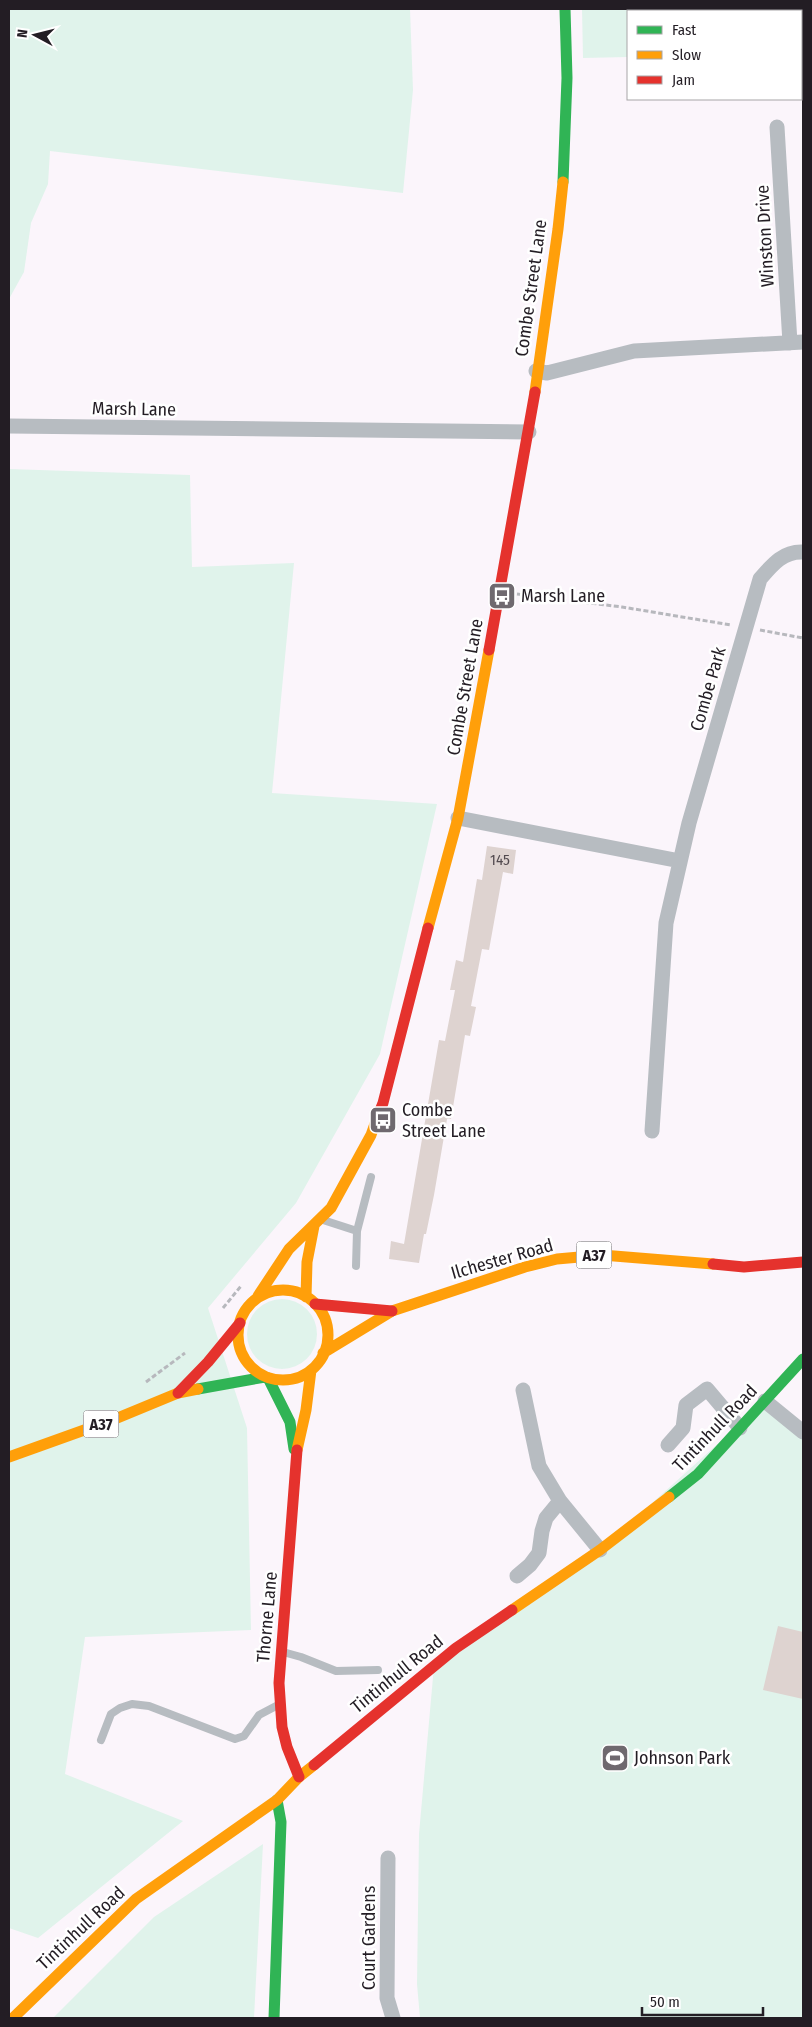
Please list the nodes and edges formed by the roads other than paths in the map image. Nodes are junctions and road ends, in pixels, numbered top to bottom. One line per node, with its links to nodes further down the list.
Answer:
1 (565, 9): 4 (main road, Combe Street Lane)
2 (777, 127): 3 (street, Winston Drive)
3 (797, 342): 4 (street)
4 (536, 371): 6 (main road, Combe Street Lane)
5 (9, 426): 6 (street, Marsh Lane)
6 (528, 432): 8 (main road, Combe Street Lane)
7 (803, 552): 9 (street, Combe Park)
8 (458, 818): 9 (street); 12 (main road, Combe Street Lane)
9 (680, 861): 10 (street, Combe Park)
10 (652, 1131)
11 (371, 1177): 13 (lane)
12 (316, 1222): 13 (lane); 16 (main road, Combe Street Lane); 17 (main road)
13 (357, 1231): 15 (lane)
14 (803, 1262): 18 (main road, Ilchester Road / A37)
15 (356, 1266)
16 (258, 1296): 17 (main road, A37); 19 (main road, A37)
17 (311, 1300): 18 (main road, Ilchester Road / A37); 20 (main road, A37)
18 (392, 1311): 20 (main road, Ilchester Road / A37)
19 (240, 1323): 23 (main road); 25 (main road, A37)
20 (323, 1354): 22 (main road, A37)
21 (803, 1359): 26 (main road, Tintinhull Road)
22 (311, 1370): 23 (main road, A37); 31 (main road, Thorne Lane)
23 (267, 1378): 25 (main road, A37); 31 (main road, Thorne Lane)
24 (523, 1390): 32 (street)
25 (178, 1393): 30 (main road, A37)
26 (765, 1401): 27 (main road, Tintinhull Road); 28 (street)
27 (740, 1428): 29 (street); 33 (main road, Tintinhull Road)
28 (803, 1432)
29 (668, 1445)
30 (9, 1457)
31 (296, 1457): 35 (main road, Thorne Lane)
32 (560, 1501): 33 (street); 34 (street)
33 (600, 1550): 39 (main road, Tintinhull Road)
34 (517, 1576)
35 (281, 1652): 36 (lane); 37 (main road, Thorne Lane)
36 (378, 1670)
37 (281, 1704): 38 (lane); 39 (main road, Thorne Lane)
38 (101, 1740)
39 (299, 1777): 40 (main road, Tintinhull Road)
40 (277, 1800): 42 (main road, Tintinhull Road); 43 (main road)
41 (388, 1858): 44 (street, Court Gardens)
42 (14, 2018)
43 (274, 2018)
44 (393, 2018)

